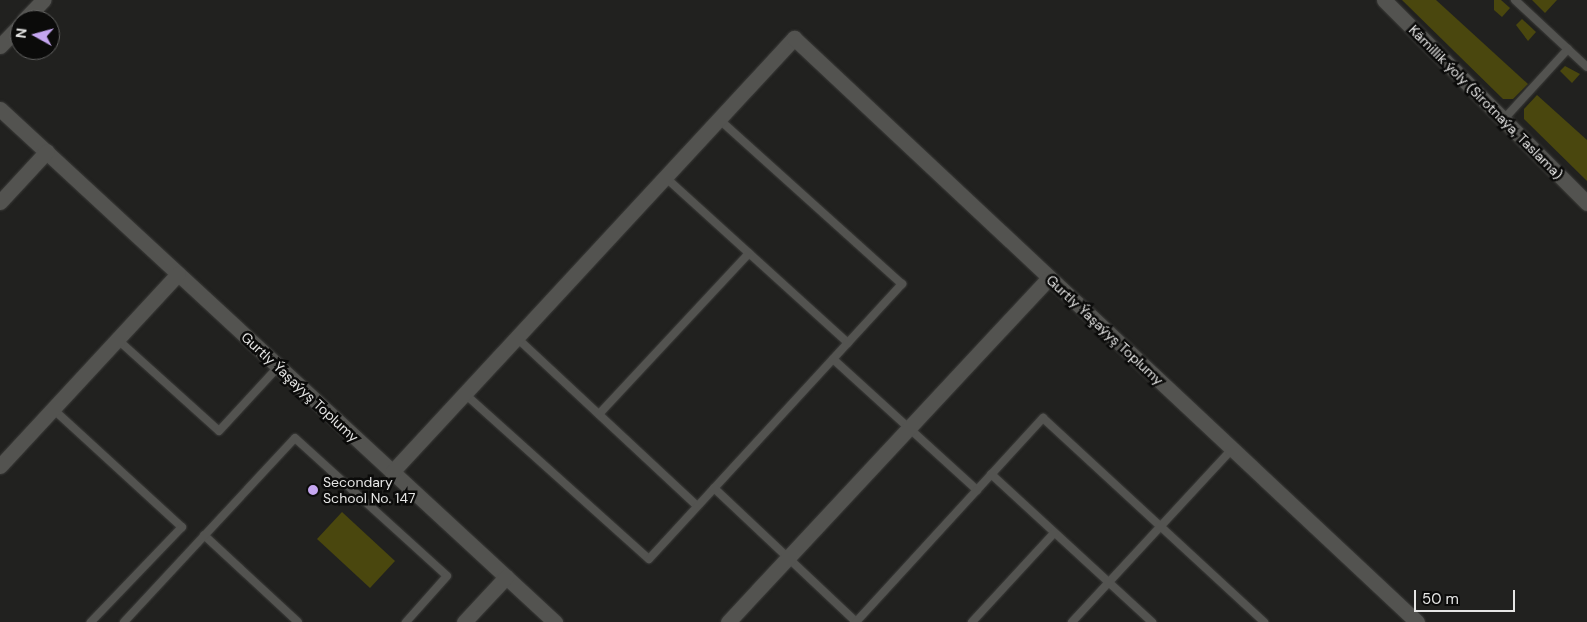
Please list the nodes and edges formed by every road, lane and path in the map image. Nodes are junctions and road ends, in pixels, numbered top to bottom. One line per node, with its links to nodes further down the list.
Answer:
1 (43, 0): 4 (street)
2 (1384, 0): 11 (street, Kämillik ýoly (Sirotnaýa, Taslama))
3 (1514, 0): 7 (lane)
4 (34, 10)
5 (10, 36): 6 (street)
6 (0, 46)
7 (1568, 49): 8 (lane); 11 (lane)
8 (1587, 67)
9 (0, 109): 12 (street, Gurtly Ýaşaýyş Toplumy)
10 (719, 119): 13 (street); 18 (street, Gurtly Ýaşaýyş Toplumy); 21 (lane)
11 (1504, 119): 15 (street, Kämillik ýoly (Sirotnaýa, Taslama))
12 (47, 151): 14 (street); 17 (street, Gurtly Ýaşaýyş Toplumy)
13 (665, 177): 16 (lane); 19 (street)
14 (0, 202)
15 (1587, 203)
16 (749, 253): 21 (lane); 26 (lane)
17 (178, 274): 20 (street); 23 (street, Gurtly Ýaşaýyş Toplumy)
18 (1049, 278): 27 (street); 28 (street, Gurtly Ýaşaýyş Toplumy)
19 (517, 338): 24 (street); 26 (lane)
20 (117, 340): 23 (lane); 25 (street)
21 (848, 343): 22 (lane)
22 (833, 359): 27 (lane); 32 (lane)
23 (278, 367): 30 (street, Gurtly Ýaşaýyş Toplumy)
24 (465, 394): 30 (street); 34 (lane)
25 (53, 409): 29 (street); 41 (lane)
26 (599, 414): 34 (lane)
27 (909, 428): 33 (lane); 38 (street)
28 (1232, 449): 35 (lane); 53 (street, Gurtly Ýaşaýyş Toplumy)
29 (0, 466)
30 (392, 472): 39 (street, Gurtly Ýaşaýyş Toplumy)
31 (991, 474): 33 (lane); 35 (lane); 36 (lane)
32 (714, 488): 34 (lane); 38 (lane)
33 (977, 490): 48 (lane)
34 (697, 506)
35 (1161, 526): 40 (lane); 52 (lane)
36 (1054, 532): 40 (lane); 49 (lane)
37 (204, 536): 42 (lane); 43 (lane); 44 (lane)
38 (788, 557): 47 (street); 48 (lane)
39 (506, 577): 45 (street); 46 (street, Gurtly Ýaşaýyş Toplumy)
40 (1109, 583): 50 (lane); 51 (lane)
41 (91, 622)
42 (124, 622)
43 (298, 622)
44 (406, 622)
45 (464, 622)
46 (555, 622)
47 (728, 622)
48 (856, 622)
49 (972, 622)
50 (1072, 622)
51 (1152, 622)
52 (1264, 622)
53 (1417, 622)

